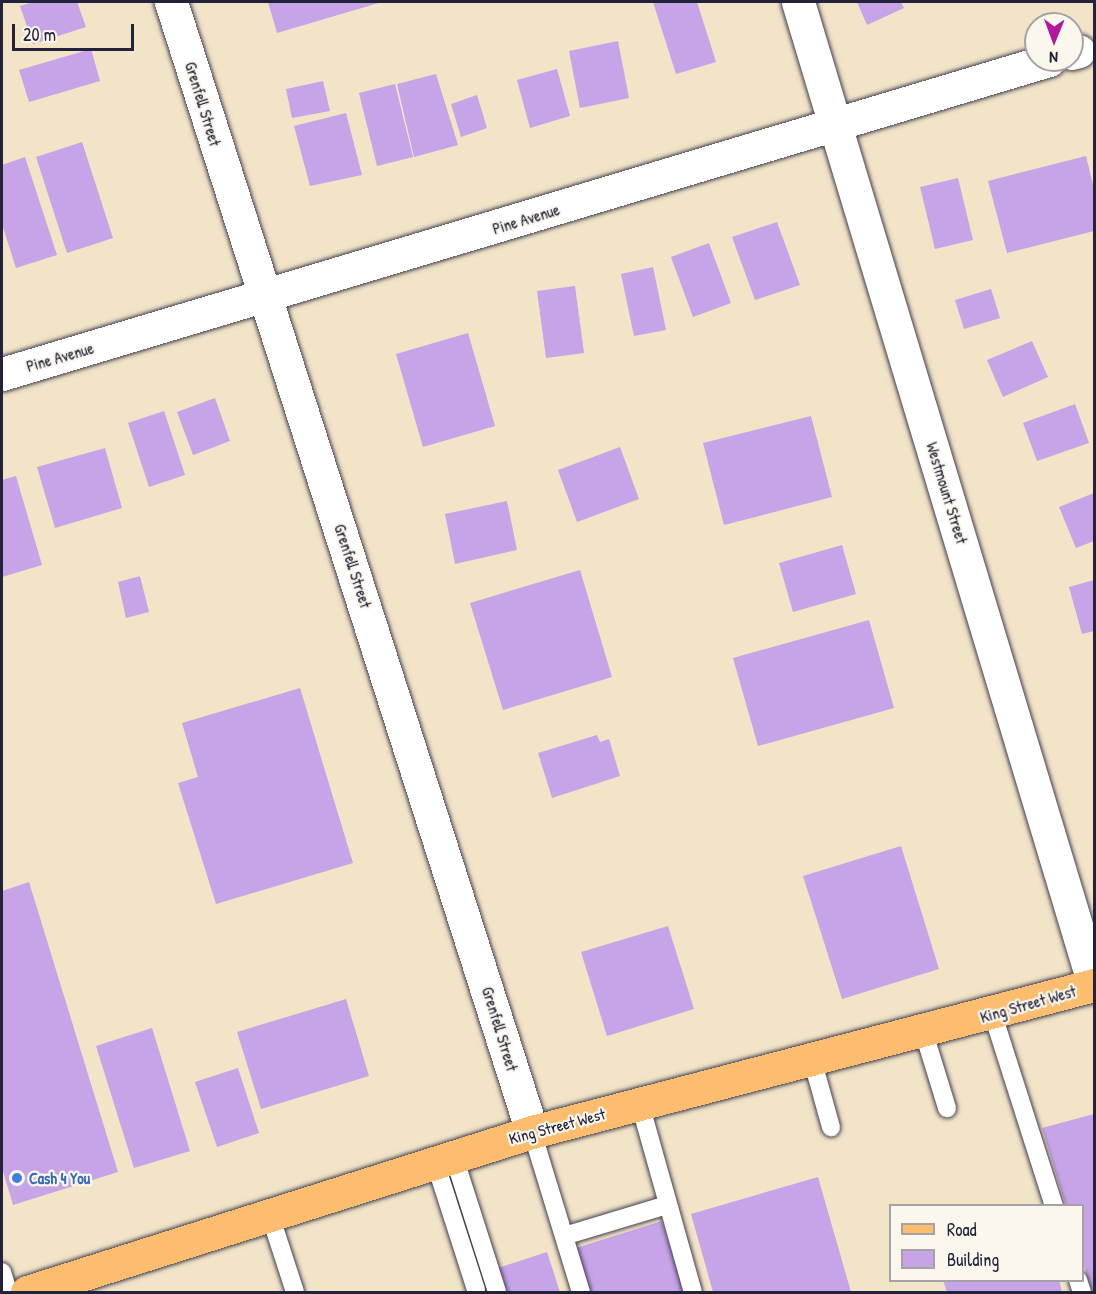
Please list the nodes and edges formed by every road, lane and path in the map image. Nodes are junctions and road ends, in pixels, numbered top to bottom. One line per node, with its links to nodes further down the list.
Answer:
1 (171, 2): 5 (street, Grenfell Street)
2 (798, 2): 4 (street, Westmount Street)
3 (1024, 68): 4 (street, Pine Avenue)
4 (838, 126): 5 (street, Pine Avenue); 7 (street, Westmount Street)
5 (264, 297): 6 (street, Pine Avenue); 14 (street, Grenfell Street)
6 (2, 374)
7 (1094, 985): 8 (main road, King Street West)
8 (993, 1015): 9 (main road, King Street West); 16 (lane)
9 (923, 1030): 10 (main road, King Street West); 12 (lane)
10 (812, 1059): 11 (main road, King Street West); 13 (lane)
11 (640, 1104): 14 (main road, King Street West); 17 (lane)
12 (947, 1108)
13 (831, 1127)
14 (532, 1132): 15 (main road, King Street West); 19 (lane)
15 (445, 1159): 18 (main road, King Street West); 21 (lane); 25 (lane)
16 (1053, 1204)
17 (667, 1205): 19 (lane); 27 (lane)
18 (270, 1215): 23 (main road, King Street West); 24 (lane)
19 (564, 1236): 26 (lane)
20 (2, 1272): 22 (lane)
21 (476, 1290)
22 (8, 1293)
23 (27, 1293)
24 (295, 1293)
25 (497, 1293)
26 (580, 1293)
27 (693, 1293)

